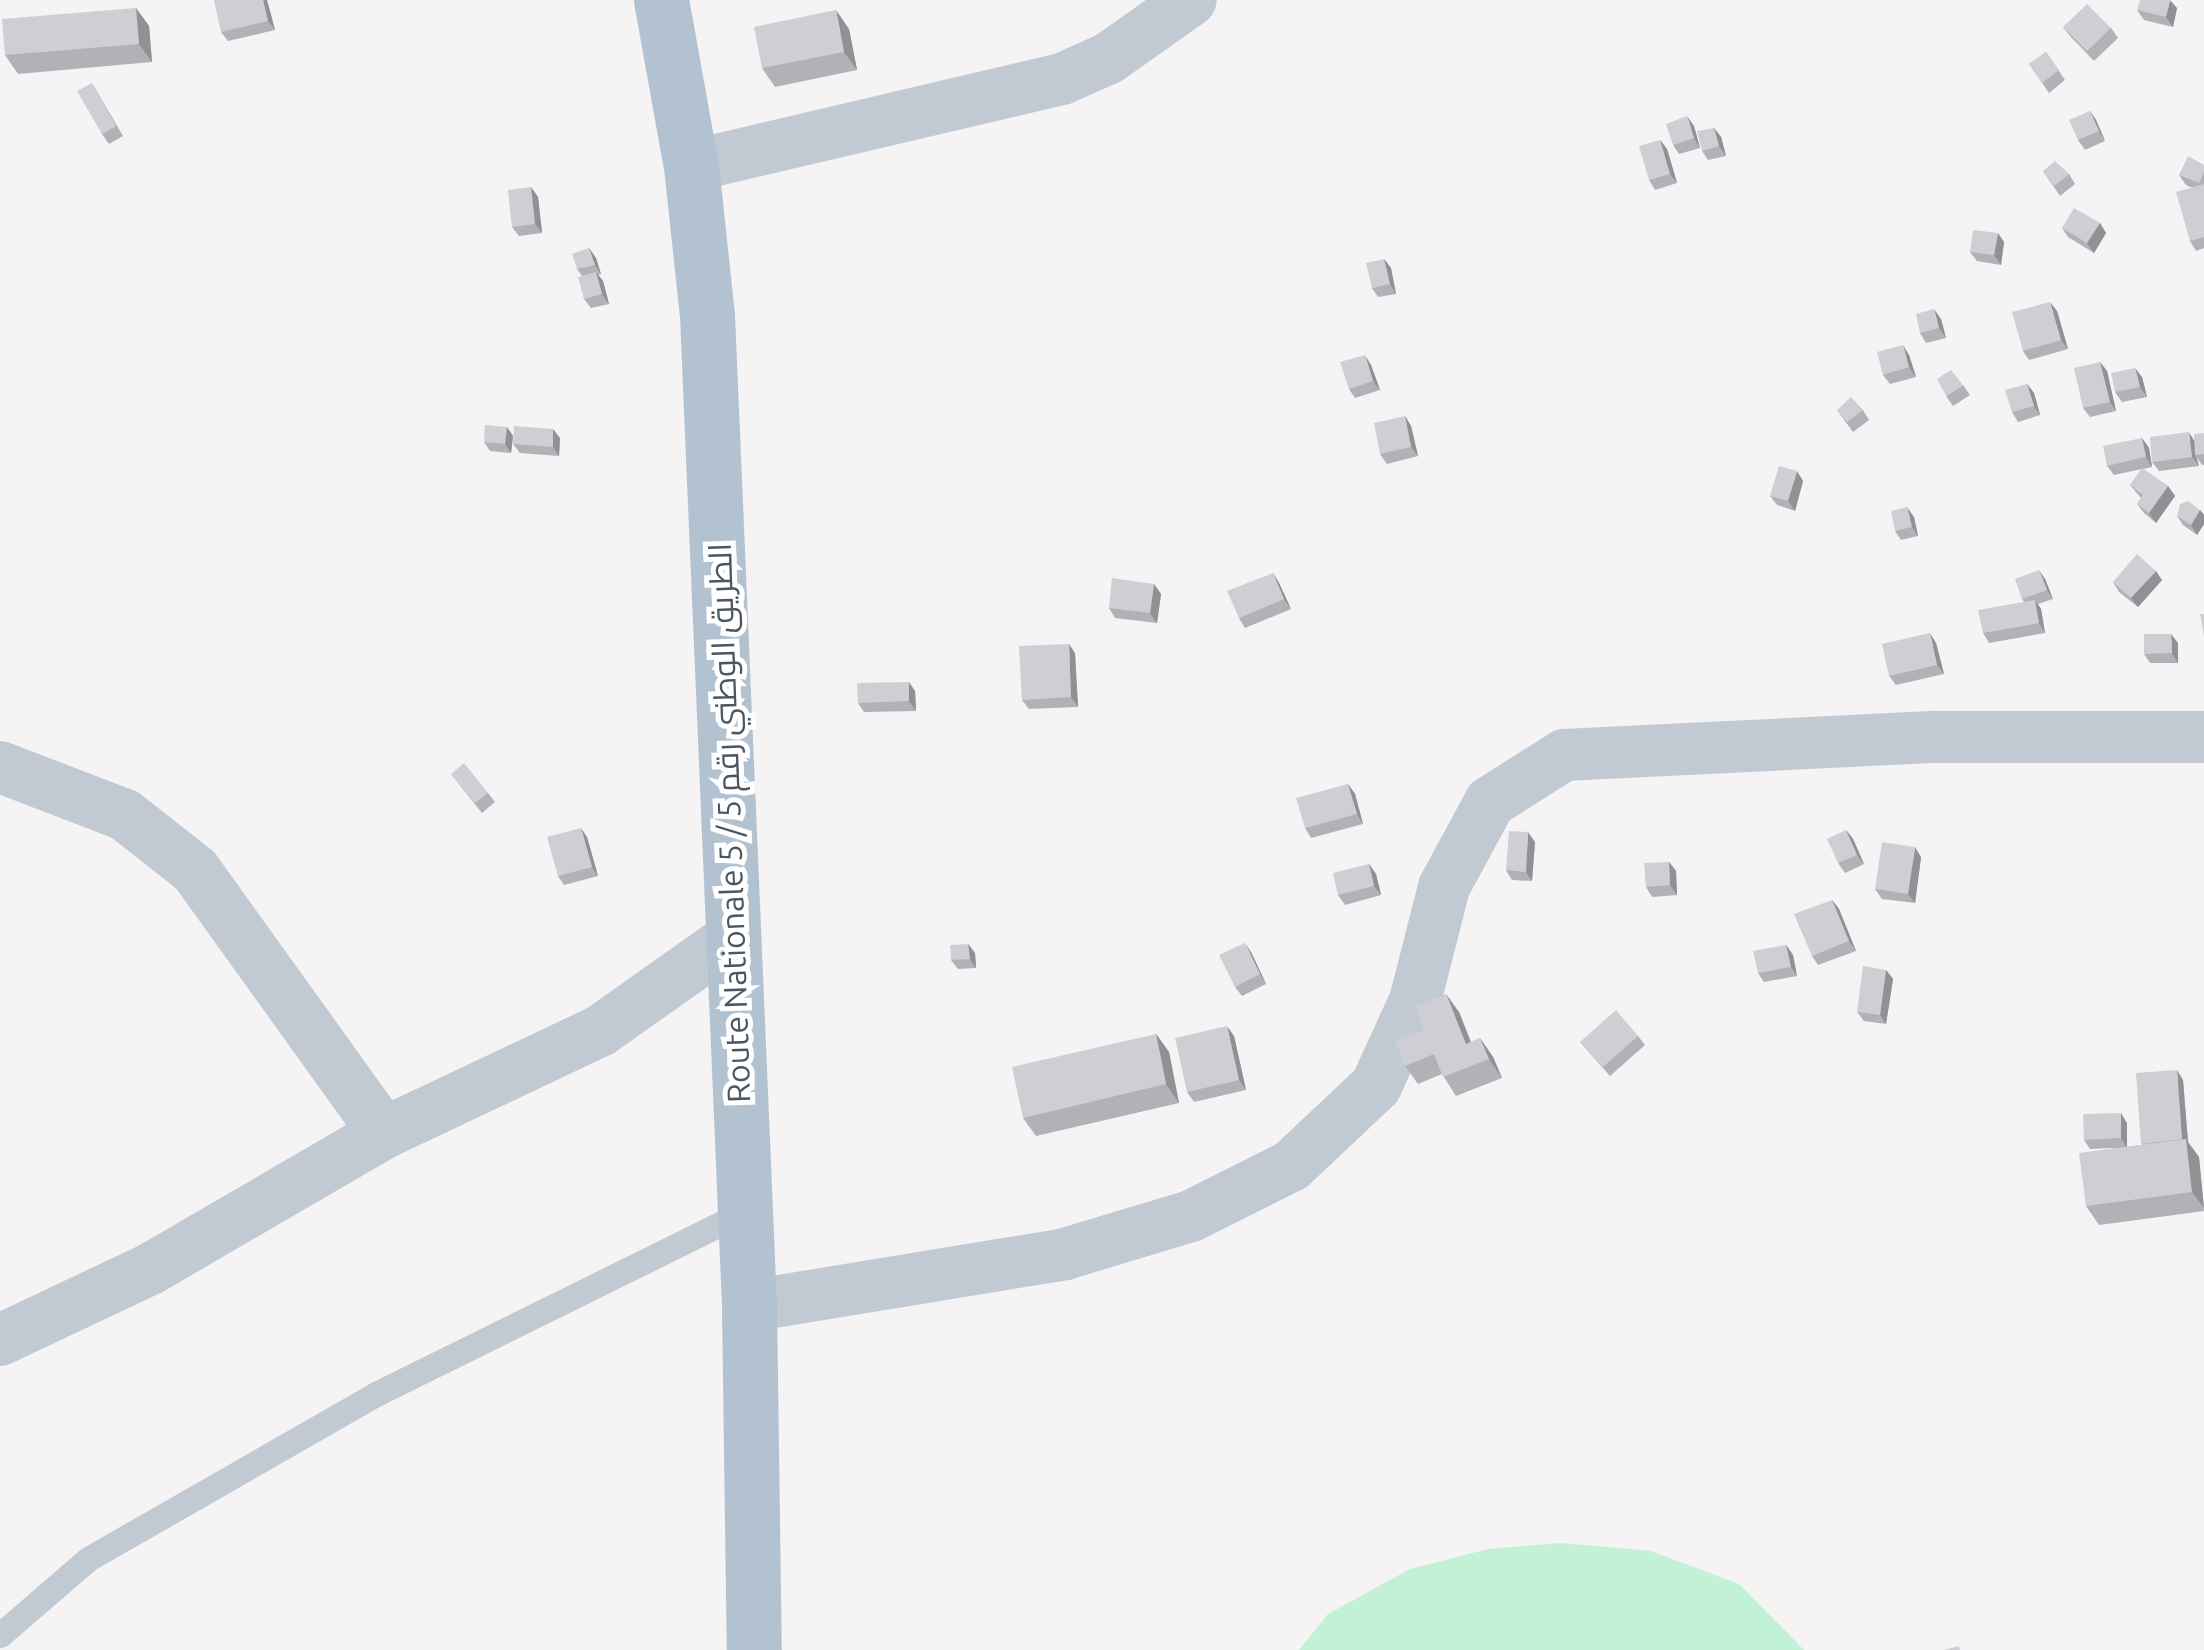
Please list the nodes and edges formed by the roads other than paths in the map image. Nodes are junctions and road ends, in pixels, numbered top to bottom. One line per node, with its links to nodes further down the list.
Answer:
1 (661, 0): 3 (main road, Route Nationale 5 / الطريق الوطني رقم 5)
2 (1191, 0): 3 (street)
3 (690, 166): 6 (main road, Route Nationale 5 / الطريق الوطني رقم 5)
4 (2204, 737): 9 (street)
5 (0, 767): 7 (street)
6 (734, 936): 7 (street); 8 (main road, Route Nationale 5 / الطريق الوطني رقم 5)
7 (384, 1133): 10 (street)
8 (746, 1211): 9 (main road, Route Nationale 5 / الطريق الوطني رقم 5); 11 (lane)
9 (749, 1306): 12 (main road, Route Nationale 5 / الطريق الوطني رقم 5)
10 (0, 1340)
11 (0, 1635)
12 (754, 1650)

